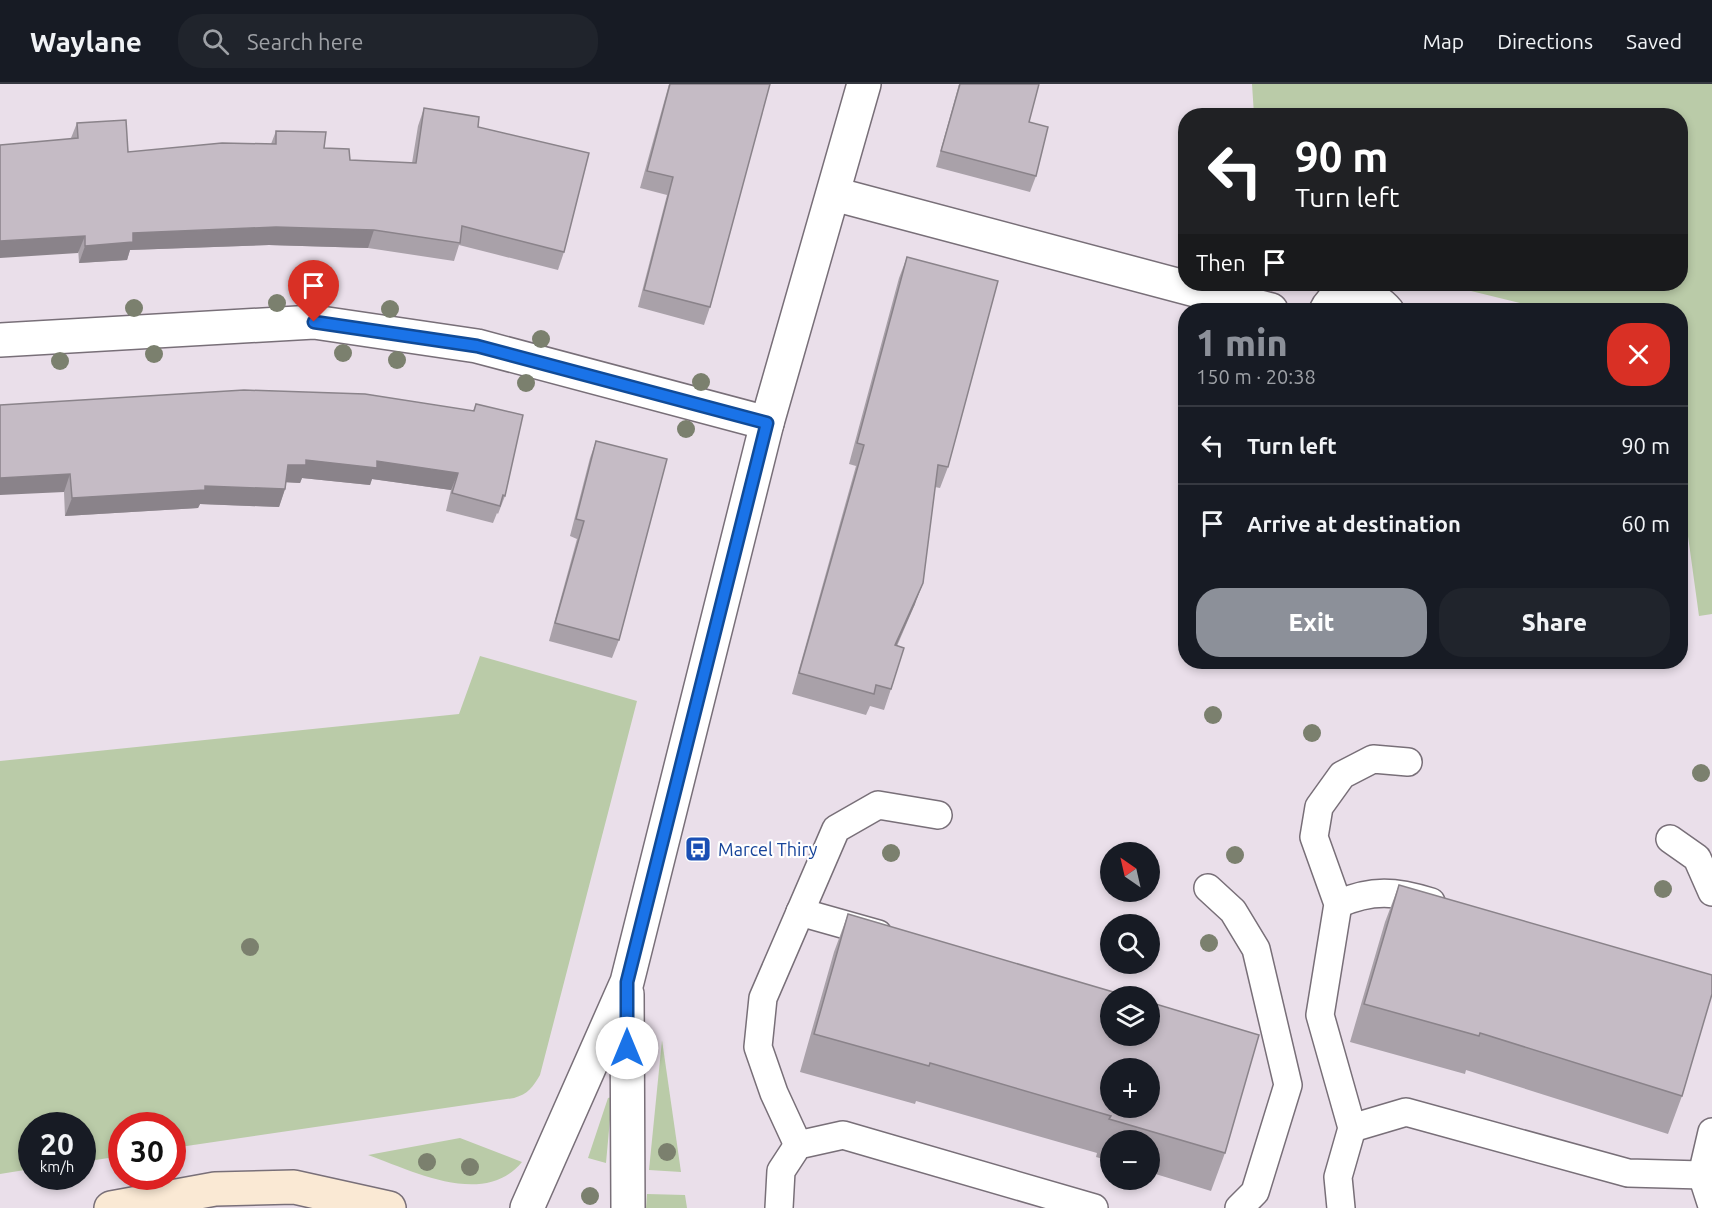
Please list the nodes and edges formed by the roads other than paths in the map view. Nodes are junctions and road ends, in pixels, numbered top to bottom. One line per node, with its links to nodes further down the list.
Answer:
1 (864, 84): 2 (street)
2 (834, 194): 3 (street); 11 (street)
3 (1178, 285)
4 (1199, 291): 7 (street)
5 (1350, 291): 8 (lane)
6 (1360, 291): 9 (lane)
7 (1245, 303)
8 (1330, 303)
9 (1384, 303)
10 (0, 340): 11 (street)
11 (767, 423): 21 (street)
12 (1407, 762): 17 (lane)
13 (939, 815): 19 (lane)
14 (1670, 839): 16 (lane)
15 (1208, 888): 33 (lane)
16 (1712, 892)
17 (1338, 904): 18 (lane); 22 (lane)
18 (1460, 910)
19 (800, 912): 20 (lane); 24 (lane)
20 (903, 941)
21 (627, 982): 29 (street); 30 (street)
22 (1352, 1128): 25 (lane); 34 (lane)
23 (1712, 1132): 25 (lane)
24 (798, 1145): 31 (lane); 32 (lane)
25 (1702, 1175): 26 (lane)
26 (1712, 1206)
27 (111, 1208): 28 (main road)
28 (389, 1208)
29 (527, 1208)
30 (628, 1208)
31 (780, 1208)
32 (1094, 1208)
33 (1239, 1208)
34 (1341, 1208)

